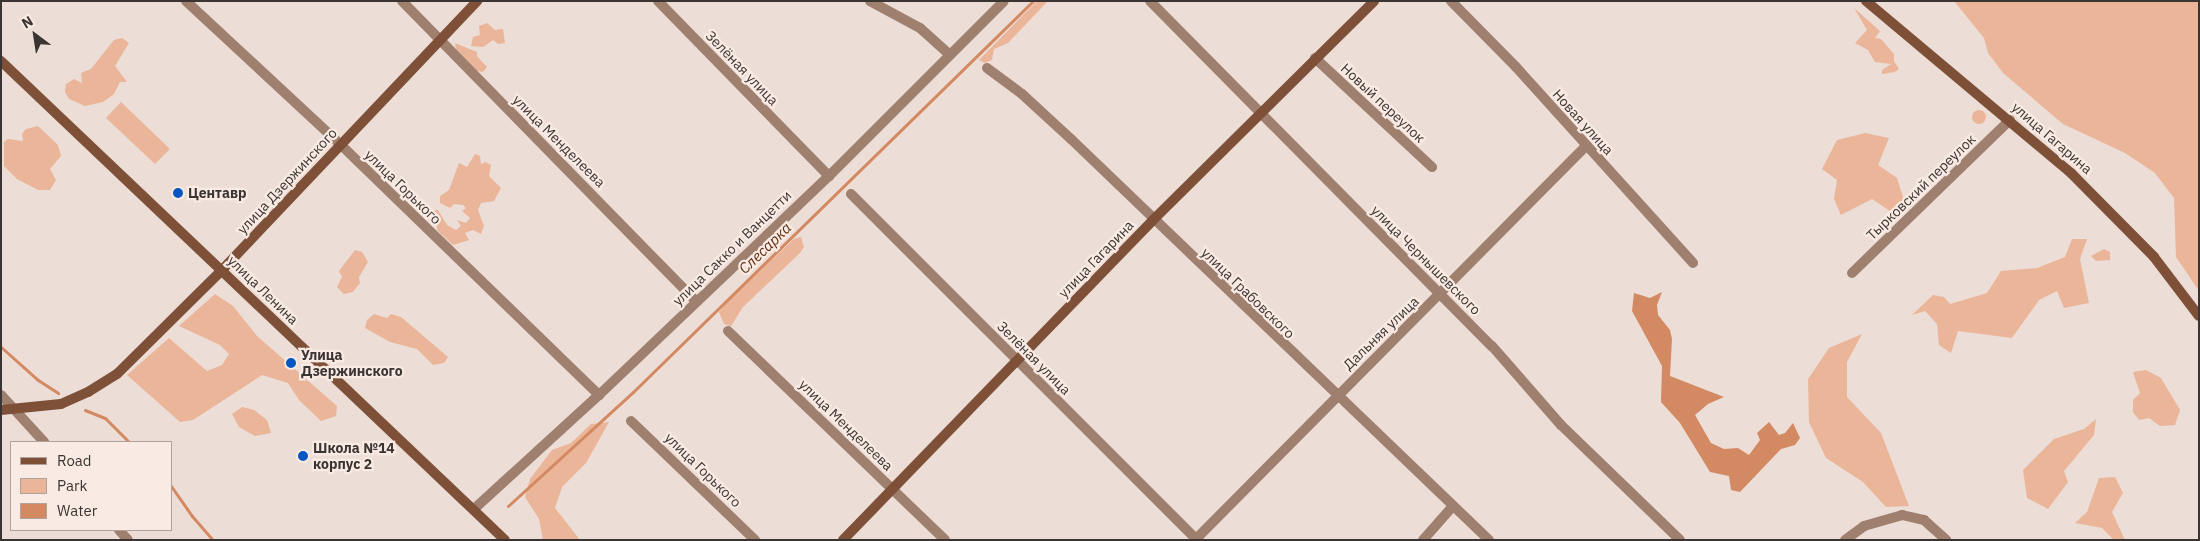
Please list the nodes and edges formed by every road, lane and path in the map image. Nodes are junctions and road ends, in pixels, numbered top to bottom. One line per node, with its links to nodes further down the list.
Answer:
1 (186, 1): 18 (street, улица Горького)
2 (402, 1): 11 (street, улица Менделеева)
3 (477, 1): 11 (main road, улица Дзержинского)
4 (658, 1): 21 (street, Зелёная улица)
5 (870, 1): 12 (street)
6 (1004, 1): 12 (street, улица Сакко и Ванцетти)
7 (1150, 1): 16 (street, улица Чернышевского)
8 (1374, 1): 13 (main road, улица Гагарина)
9 (1451, 1): 19 (street, Новая улица)
10 (1866, 1): 17 (main road, улица Гагарина)
11 (440, 41): 18 (main road, улица Дзержинского); 28 (street, улица Менделеева)
12 (950, 55): 21 (street, улица Сакко и Ванцетти)
13 (1316, 58): 16 (main road, улица Гагарина); 20 (street, Новый переулок)
14 (1, 62): 25 (main road, улица Ленина)
15 (987, 68): 23 (street, улица Грабовского)
16 (1262, 112): 23 (main road, улица Гагарина); 27 (street, улица Чернышевского)
17 (2010, 120): 26 (street, Тырковский переулок); 29 (main road, улица Гагарина)
18 (340, 144): 25 (main road, улица Дзержинского); 33 (street, улица Горького)
19 (1586, 146): 24 (street, Новая улица); 27 (street, Дальняя улица)
20 (1432, 167)
21 (829, 176): 28 (street, улица Сакко и Ванцетти)
22 (851, 194): 31 (street, Зелёная улица)
23 (1153, 220): 31 (main road, улица Гагарина); 34 (street, улица Грабовского)
24 (1693, 263)
25 (222, 270): 35 (main road, улица Дзержинского); 41 (main road, улица Ленина)
26 (1852, 273)
27 (1441, 294): 34 (street, Дальняя улица); 49 (street, улица Чернышевского)
28 (696, 301): 33 (street, улица Сакко и Ванцетти)
29 (2199, 316)
30 (728, 331): 39 (street, улица Менделеева)
31 (1016, 360): 39 (main road, улица Гагарина); 42 (street, Зелёная улица)
32 (1, 395): 35 (street)
33 (599, 395): 41 (street, улица Сакко и Ванцетти)
34 (1336, 396): 40 (street, улица Грабовского); 42 (street, Дальняя улица)
35 (14, 408): 36 (main road, улица Дзержинского); 38 (street)
36 (1, 410)
37 (631, 421): 44 (street, улица Горького)
38 (43, 441)
39 (891, 488): 45 (main road, улица Гагарина); 46 (street, улица Менделеева)
40 (1453, 506): 47 (street); 48 (street, улица Грабовского)
41 (474, 509): 43 (main road, улица Ленина)
42 (1196, 539)
43 (505, 540)
44 (755, 540)
45 (842, 540)
46 (945, 540)
47 (1423, 540)
48 (1489, 540)
49 (1680, 540)
50 (1845, 540): 51 (street)
51 (1946, 540)

